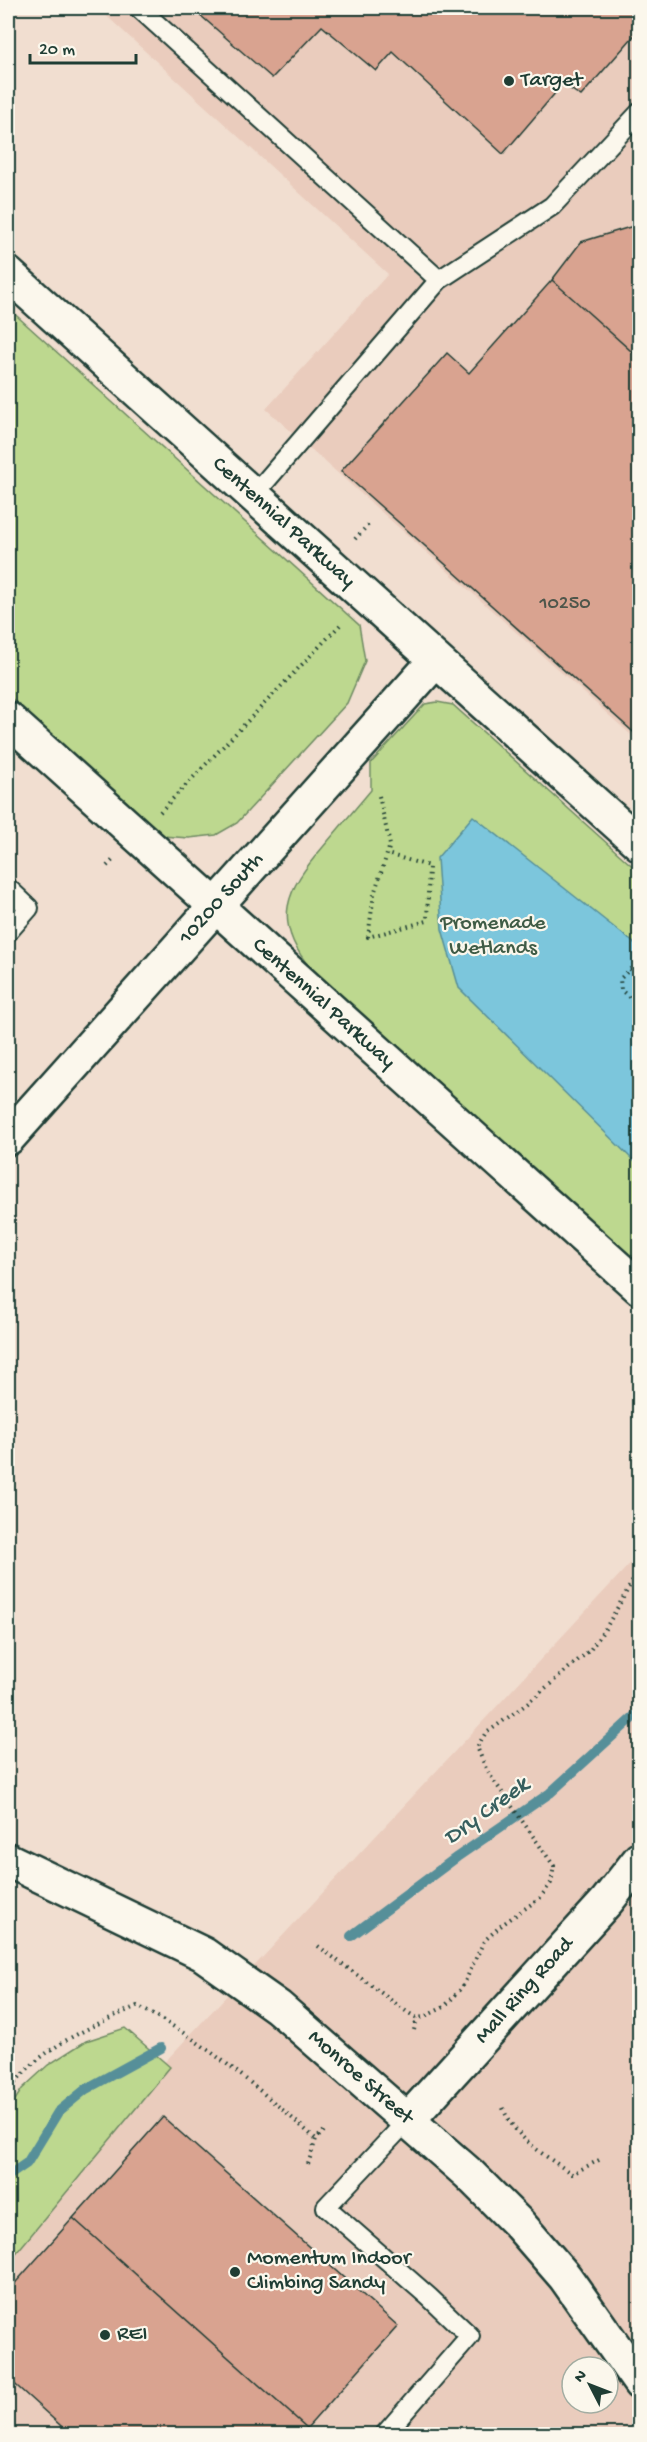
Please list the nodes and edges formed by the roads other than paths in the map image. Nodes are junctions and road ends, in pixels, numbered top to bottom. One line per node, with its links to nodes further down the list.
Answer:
1 (139, 8): 4 (lane)
2 (639, 112): 4 (lane)
3 (8, 274): 5 (street, Centennial Parkway)
4 (439, 280): 5 (lane)
5 (253, 496): 6 (street, Centennial Parkway)
6 (436, 660): 8 (street, Centennial Parkway); 10 (street, 10200 South)
7 (8, 719): 10 (street, Centennial Parkway)
8 (639, 844)
9 (8, 888): 11 (lane)
10 (215, 906): 12 (street, 10200 South); 13 (street, Centennial Parkway)
11 (8, 932)
12 (8, 1138)
13 (639, 1288)
14 (639, 1859): 16 (street, Mall Ring Road)
15 (8, 1860): 16 (street, Monroe Street)
16 (408, 2120): 17 (street, Monroe Street); 18 (lane)
17 (639, 2383)
18 (385, 2434)

